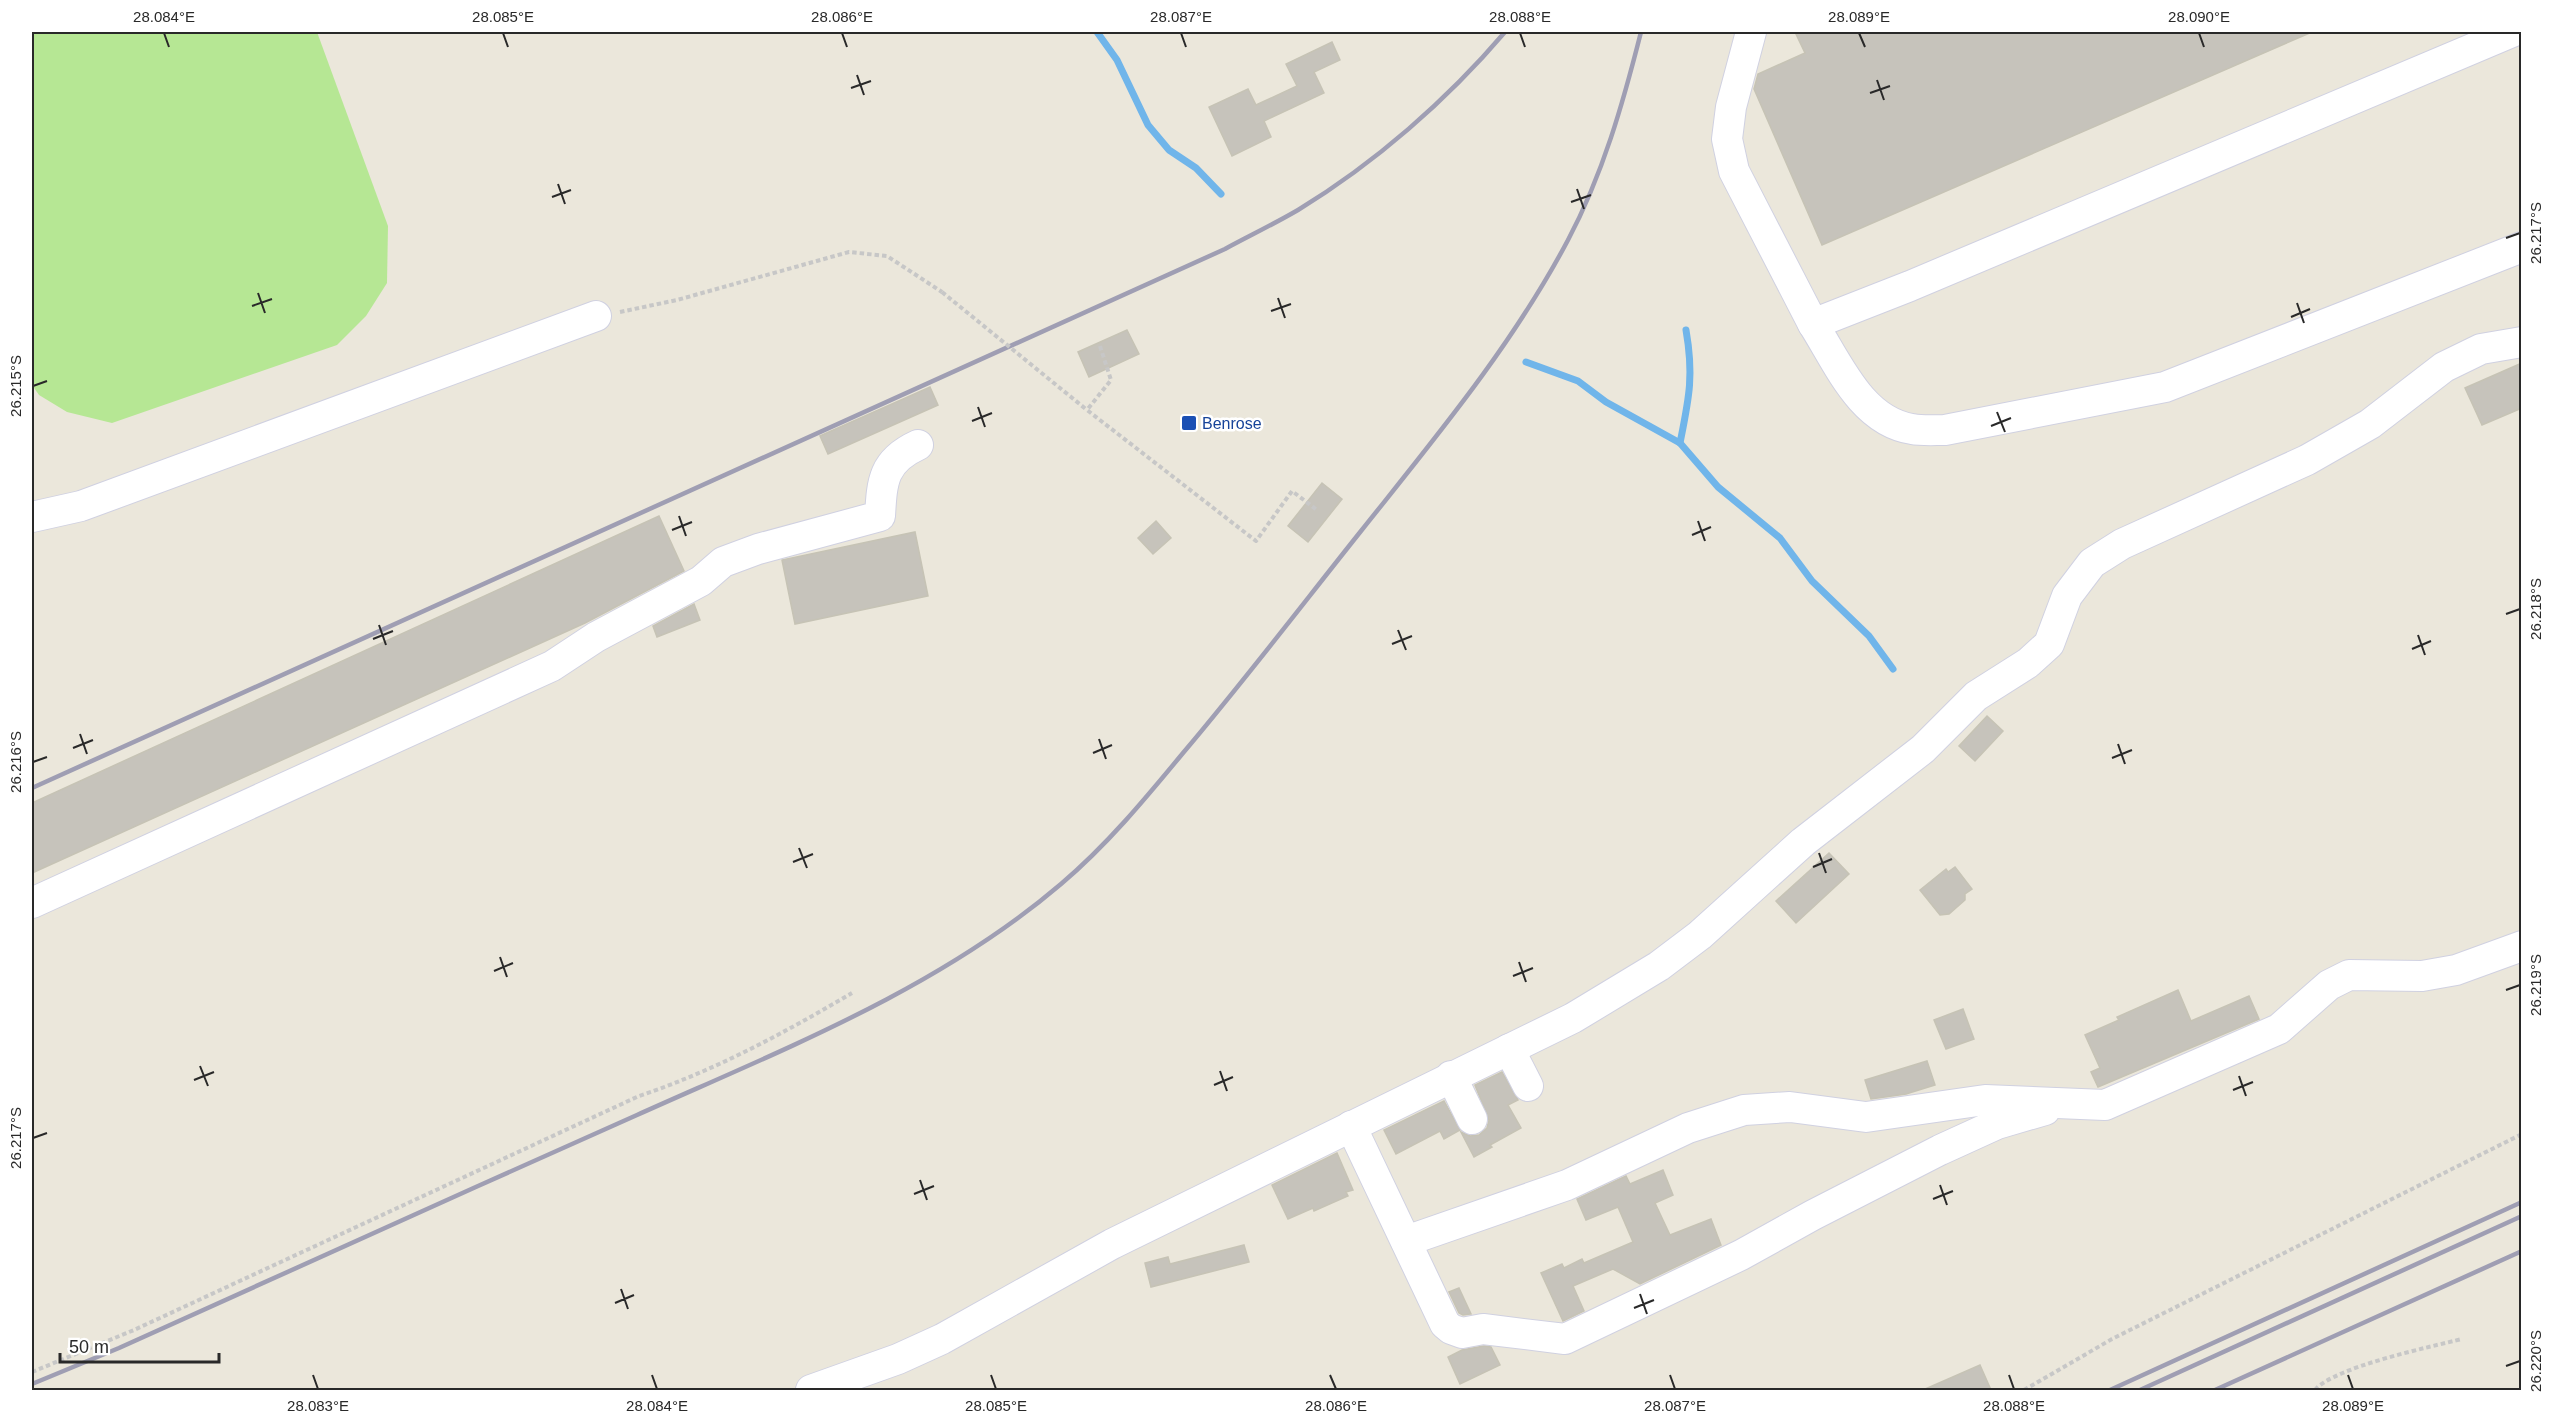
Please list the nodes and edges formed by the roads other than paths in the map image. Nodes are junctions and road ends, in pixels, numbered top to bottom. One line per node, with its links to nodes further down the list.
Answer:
1 (1751, 32): 5 (street)
2 (2512, 32): 5 (street)
3 (2522, 247): 5 (street)
4 (596, 316): 8 (street)
5 (1814, 324)
6 (2522, 342): 11 (street)
7 (918, 445): 9 (street)
8 (32, 518)
9 (32, 903)
10 (2522, 946): 14 (street)
11 (1509, 1049): 12 (street); 13 (street)
12 (1451, 1077): 15 (street); 16 (street)
13 (1528, 1086)
14 (2077, 1104): 17 (street); 17 (street)
15 (1472, 1119)
16 (1351, 1126): 17 (street); 18 (street)
17 (1407, 1241)
18 (811, 1390)

